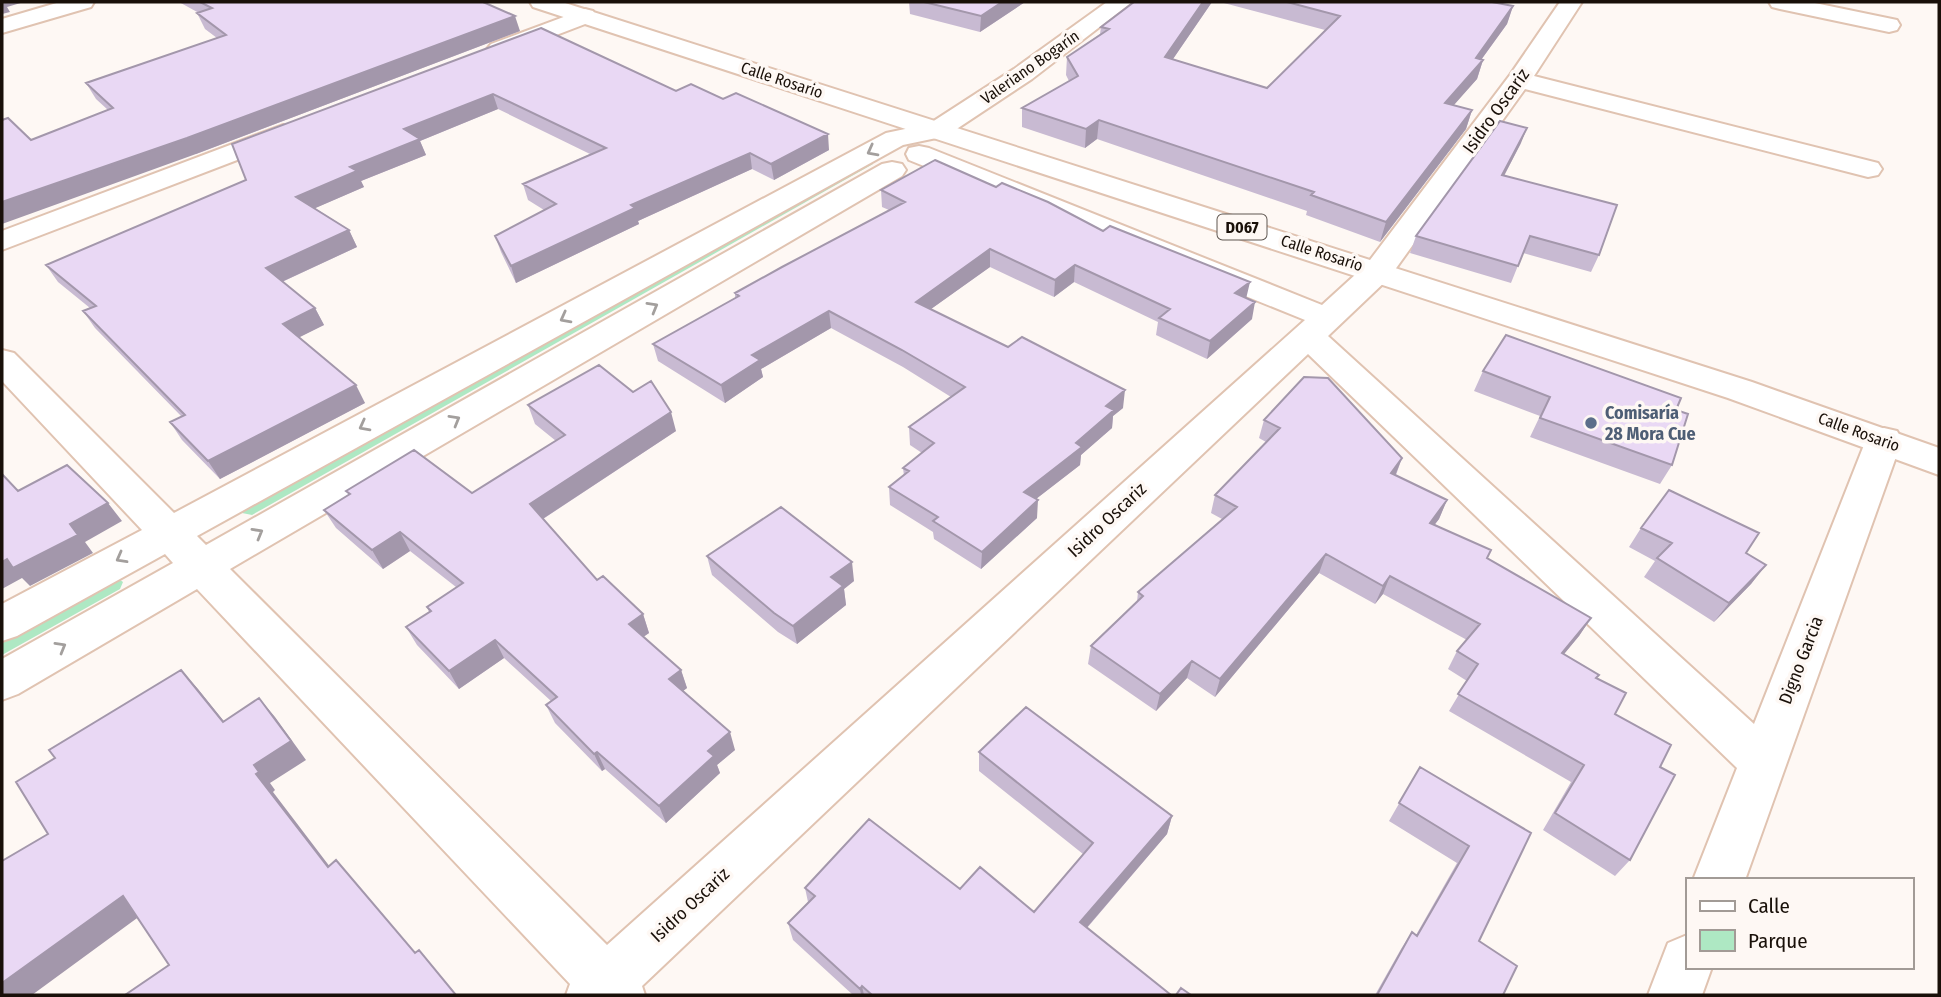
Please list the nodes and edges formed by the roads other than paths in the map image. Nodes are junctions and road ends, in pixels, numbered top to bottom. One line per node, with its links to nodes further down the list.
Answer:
1 (83, 2): 8 (street)
2 (541, 2): 6 (street, Calle Rosario / D067)
3 (1121, 2): 12 (street, Valeriano Bogarín)
4 (1571, 2): 10 (street, Isidro Oscariz)
5 (1780, 2): 7 (street)
6 (585, 16): 9 (street); 12 (street, Calle Rosario / D067)
7 (1889, 25)
8 (2, 26)
9 (481, 56)
10 (1519, 80): 13 (street); 17 (street, Isidro Oscariz)
11 (300, 126): 16 (street)
12 (928, 142): 14 (street, Calle Rosario / D067); 15 (street); 22 (street, one-way to 22); 23 (street, Valeriano Bogarín, one-way to 12)
13 (1868, 169)
14 (1089, 178): 15 (street); 17 (street, Calle Rosario / D067)
15 (1052, 207): 18 (street)
16 (2, 242)
17 (1378, 271): 18 (street, Isidro Oscariz); 20 (street, Calle Rosario / D067)
18 (1317, 326): 26 (street); 29 (street, Isidro Oscariz)
19 (2, 361): 22 (street)
20 (1884, 440): 21 (street, Calle Rosario / D067); 26 (street, Digno Garcia)
21 (1939, 461)
22 (168, 532): 23 (street); 24 (street, one-way to 24)
23 (201, 566): 25 (street, Valeriano Bogarín, one-way to 23); 29 (street)
24 (2, 624)
25 (2, 681)
26 (1763, 762): 27 (street, Digno Garcia)
27 (1719, 878)
28 (1686, 965): 30 (street)
29 (606, 991)
30 (1675, 995)

